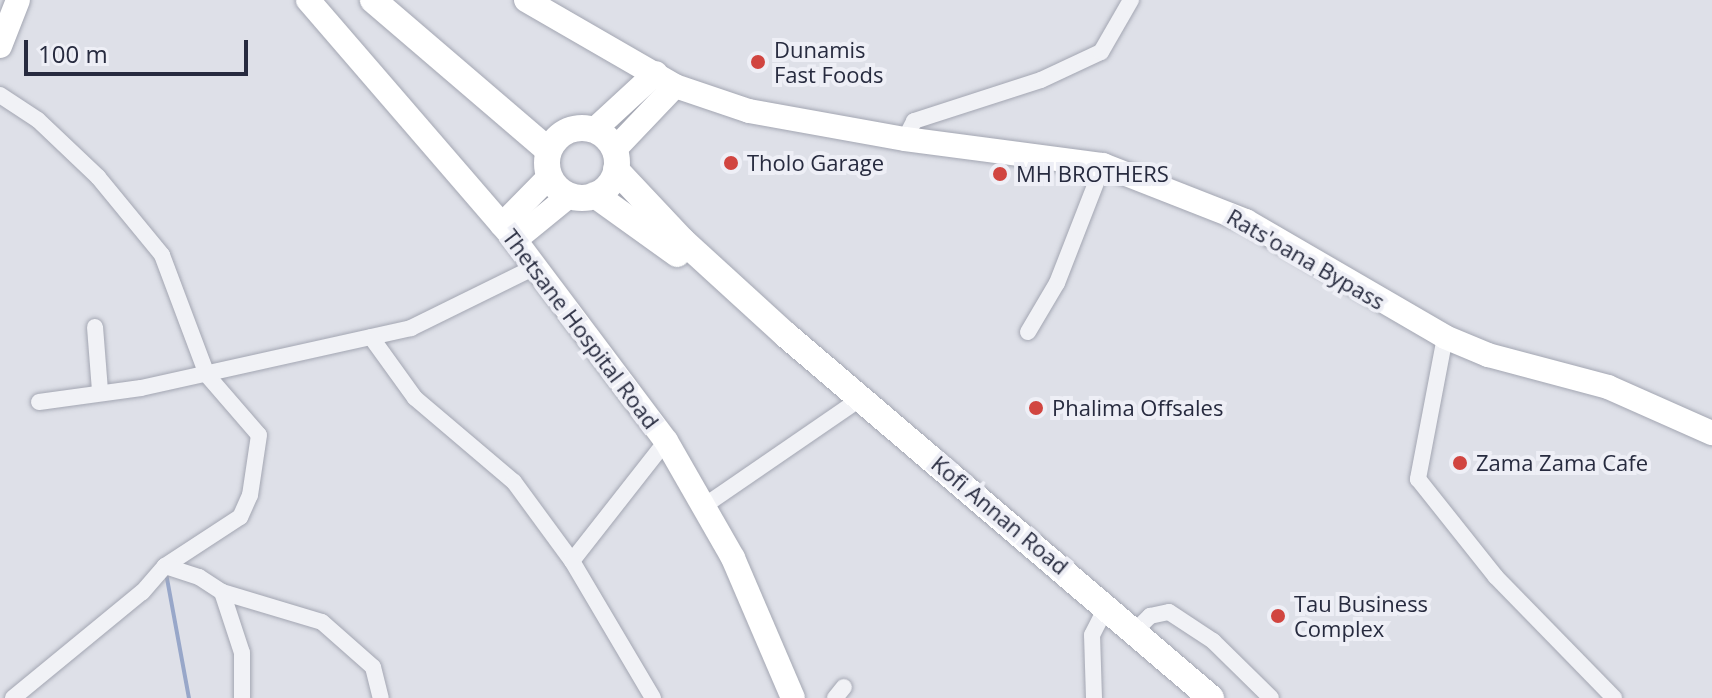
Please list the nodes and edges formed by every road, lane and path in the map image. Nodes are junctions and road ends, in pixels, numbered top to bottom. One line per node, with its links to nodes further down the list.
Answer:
1 (18, 0): 7 (street)
2 (308, 0): 19 (street, Thetsane Hospital Road)
3 (373, 0): 13 (main road)
4 (391, 0): 11 (main road)
5 (526, 0): 8 (street, Rats'oana Bypass)
6 (1131, 0): 12 (street)
7 (0, 46)
8 (666, 79): 10 (street); 12 (street, Rats'oana Bypass); 14 (street)
9 (0, 95): 26 (street)
10 (594, 130): 11 (main road); 14 (main road)
11 (567, 131): 13 (main road)
12 (905, 139): 15 (street, Rats'oana Bypass)
13 (548, 150): 16 (main road)
14 (615, 160): 17 (main road); 23 (main road, Kofi Annan Road)
15 (1103, 165): 22 (street); 25 (street, Rats'oana Bypass)
16 (549, 177): 18 (main road); 19 (street)
17 (595, 195): 18 (main road); 23 (main road, Kofi Annan Road)
18 (569, 196): 19 (street)
19 (508, 232): 20 (street, Thetsane Hospital Road)
20 (535, 267): 24 (street); 31 (street, Thetsane Hospital Road)
21 (95, 327): 27 (street)
22 (1028, 332)
23 (786, 335): 28 (main road, Kofi Annan Road)
24 (371, 337): 26 (street); 33 (street)
25 (1445, 337): 30 (street, Rats'oana Bypass); 46 (street)
26 (207, 375): 27 (street); 34 (street)
27 (100, 390): 29 (street)
28 (861, 398): 32 (street); 36 (main road, Kofi Annan Road)
29 (39, 402)
30 (1712, 433)
31 (666, 441): 32 (street, Thetsane Hospital Road); 33 (street)
32 (704, 506): 42 (street, Thetsane Hospital Road)
33 (572, 561): 41 (street)
34 (165, 566): 35 (street); 38 (street)
35 (222, 592): 39 (street); 40 (street)
36 (1107, 605): 37 (main road, Kofi Annan Road); 43 (street)
37 (1136, 630): 44 (main road, Kofi Annan Road); 45 (street)
38 (13, 698)
39 (242, 698)
40 (381, 698)
41 (653, 698)
42 (793, 698)
43 (1094, 698)
44 (1211, 698)
45 (1271, 698)
46 (1614, 698)

